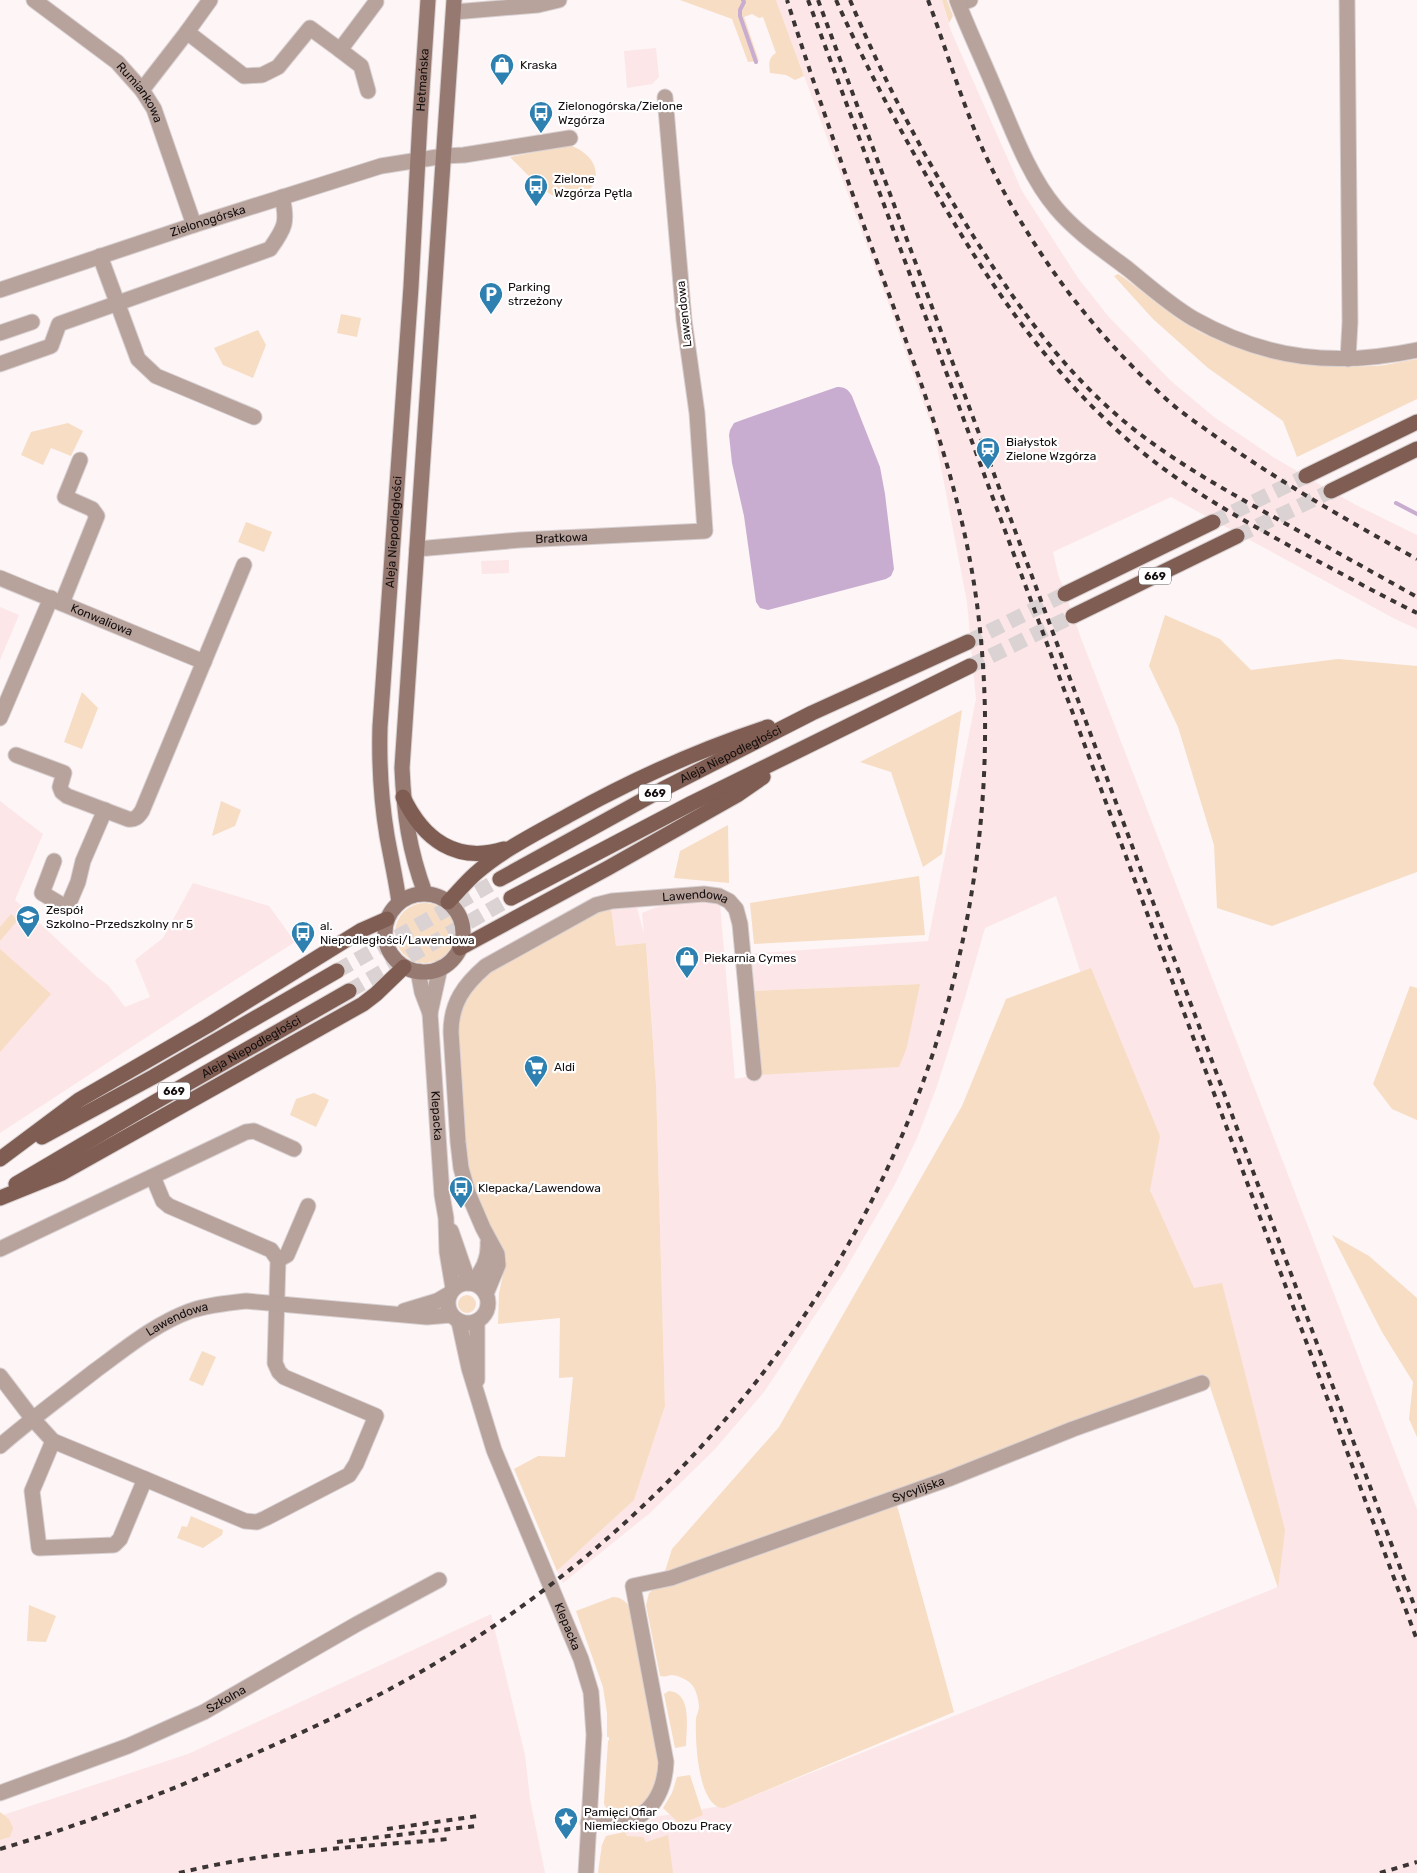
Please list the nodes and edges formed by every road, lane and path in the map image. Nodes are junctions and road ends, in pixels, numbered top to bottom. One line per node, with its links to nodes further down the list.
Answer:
1 (34, 0): 11 (street, Rumiankowa)
2 (210, 0): 9 (street)
3 (428, 0): 16 (main road, Hetmańska)
4 (559, 0): 8 (street)
5 (1347, 0): 25 (street)
6 (376, 2): 10 (street)
7 (962, 2): 25 (street)
8 (454, 6): 15 (main road)
9 (187, 32): 10 (street); 11 (street)
10 (340, 50): 12 (street)
11 (142, 90): 18 (street, Rumiankowa)
12 (368, 91)
13 (665, 97): 34 (street, Lawendowa)
14 (570, 138): 15 (street)
15 (444, 156): 16 (street, Zielonogórska); 36 (main road, Aleja Niepodległości)
16 (418, 159): 17 (street, Zielonogórska); 56 (main road, Aleja Niepodległości)
17 (282, 197): 18 (street, Zielonogórska); 21 (street)
18 (194, 224): 19 (street, Zielonogórska)
19 (100, 256): 20 (street, Zielonogórska); 21 (street)
20 (0, 290)
21 (118, 304): 26 (street); 27 (street)
22 (32, 322): 23 (street)
23 (0, 333)
24 (1417, 350): 25 (street)
25 (1348, 359)
26 (0, 364)
27 (254, 417)
28 (1417, 422): 31 (main road)
29 (1417, 449): 32 (main road)
30 (80, 460): 40 (street)
31 (1306, 476)
32 (1331, 491)
33 (1213, 522): 39 (main road, 669)
34 (705, 531): 36 (street, Bratkowa)
35 (1237, 536): 41 (main road, 669)
36 (418, 549): 49 (main road, Aleja Niepodległości)
37 (244, 565): 43 (street)
38 (0, 578): 40 (street, Konwaliowa)
39 (1066, 594)
40 (56, 601): 43 (street, Konwaliowa); 46 (street)
41 (1073, 616)
42 (968, 642): 45 (main road, Aleja Niepodległości / 669)
43 (204, 662): 50 (street)
44 (970, 666): 47 (main road, 669)
45 (812, 713): 51 (main road); 53 (main road, Aleja Niepodległości / 669)
46 (0, 718)
47 (803, 750): 55 (main road, 669); 59 (main road)
48 (16, 754): 50 (street)
49 (403, 797): 51 (main road); 54 (main road, Aleja Niepodległości)
50 (105, 810): 52 (street)
51 (515, 846): 57 (main road)
52 (54, 861)
53 (500, 878)
54 (425, 893): 56 (main road); 57 (main road)
55 (511, 898)
56 (399, 902): 58 (main road)
57 (448, 902): 59 (main road)
58 (387, 919): 61 (main road); 67 (main road)
59 (460, 948): 60 (main road)
60 (440, 968): 61 (main road); 64 (street, Klepacka)
61 (411, 969): 64 (street, Klepacka); 70 (main road)
62 (337, 971): 67 (main road, Aleja Niepodległości / 669)
63 (348, 991): 69 (main road, Aleja Niepodległości / 669)
64 (430, 1013): 72 (street, Klepacka)
65 (754, 1073): 73 (street, Lawendowa)
66 (294, 1149): 68 (street)
67 (0, 1159)
68 (153, 1177): 74 (street); 75 (street)
69 (0, 1193)
70 (0, 1198)
71 (308, 1206): 75 (street)
72 (446, 1218): 76 (street, Klepacka); 77 (street, Klepacka)
73 (488, 1238): 76 (street); 78 (street, Lawendowa)
74 (0, 1249)
75 (278, 1260): 79 (street)
76 (471, 1283): 77 (street); 78 (street)
77 (451, 1291): 80 (street, Lawendowa); 81 (street)
78 (486, 1294): 82 (street)
79 (278, 1303): 80 (street, Lawendowa); 86 (street, Lawendowa); 89 (street)
80 (393, 1314): 81 (street, Lawendowa)
81 (455, 1319): 82 (street); 85 (street, Klepacka)
82 (477, 1322): 85 (street, Klepacka)
83 (0, 1376): 86 (street)
84 (1202, 1383): 92 (street, Sycylijska)
85 (477, 1391): 92 (street, Klepacka)
86 (32, 1418): 87 (street); 88 (street, Lawendowa)
87 (53, 1441): 89 (street); 89 (street)
88 (0, 1446)
89 (145, 1479)
90 (439, 1580): 91 (street, Szkolna)
91 (0, 1793)
92 (588, 1823): 93 (street, Klepacka)
93 (586, 1873)

